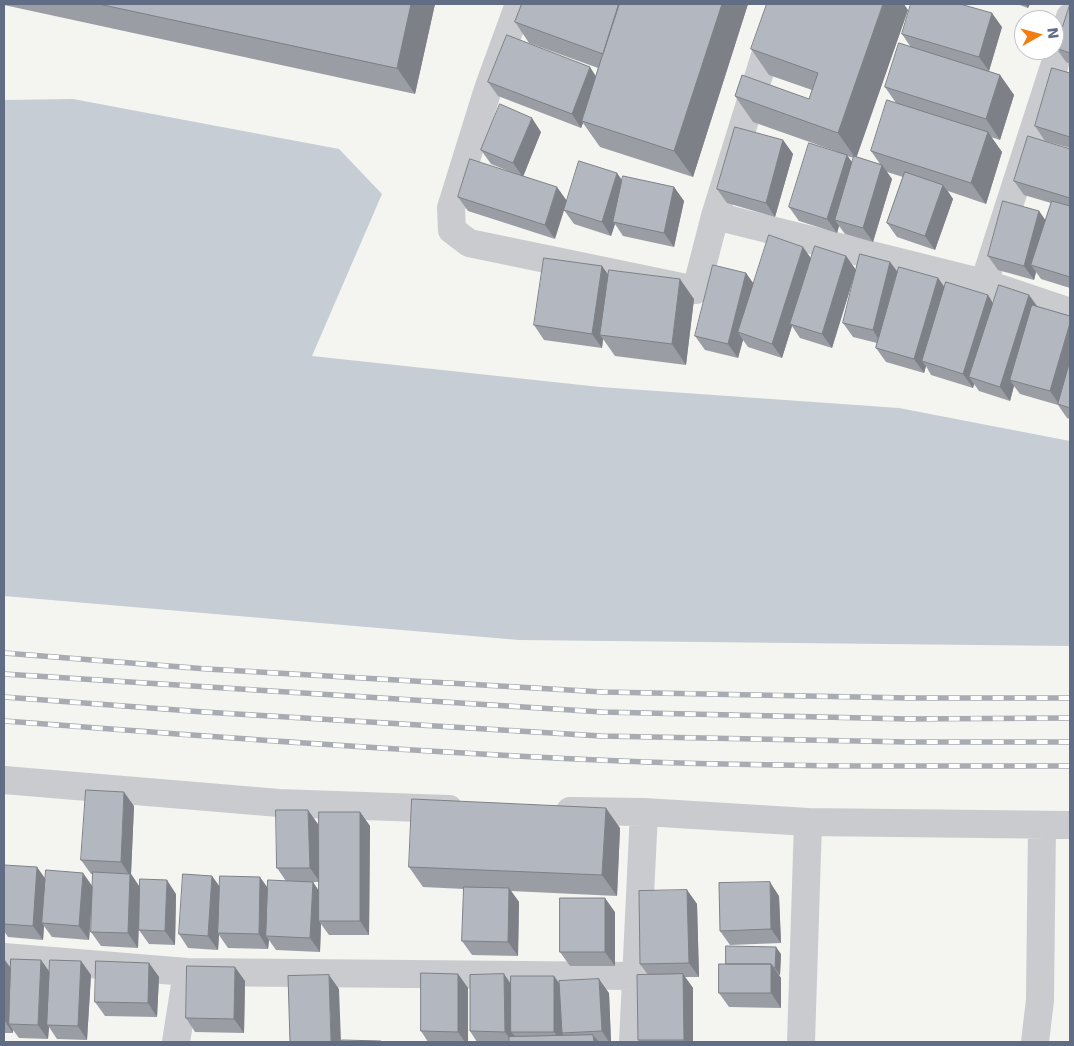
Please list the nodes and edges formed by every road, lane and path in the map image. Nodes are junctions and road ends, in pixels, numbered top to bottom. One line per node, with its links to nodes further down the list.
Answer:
1 (519, 4): 4 (street)
2 (781, 4): 4 (street)
3 (1070, 17): 5 (street)
4 (715, 216): 5 (street)
5 (984, 283): 6 (street)
6 (1070, 312)
7 (4, 780): 8 (street)
8 (471, 809)
9 (548, 810): 10 (street)
10 (644, 812): 11 (street); 16 (street)
11 (808, 822): 12 (street); 19 (street)
12 (1042, 825): 13 (street); 20 (street)
13 (1070, 825)
14 (4, 956): 15 (street)
15 (187, 972): 16 (street); 17 (street)
16 (635, 976): 18 (street)
17 (176, 1042)
18 (633, 1042)
19 (801, 1042)
20 (1035, 1042)

